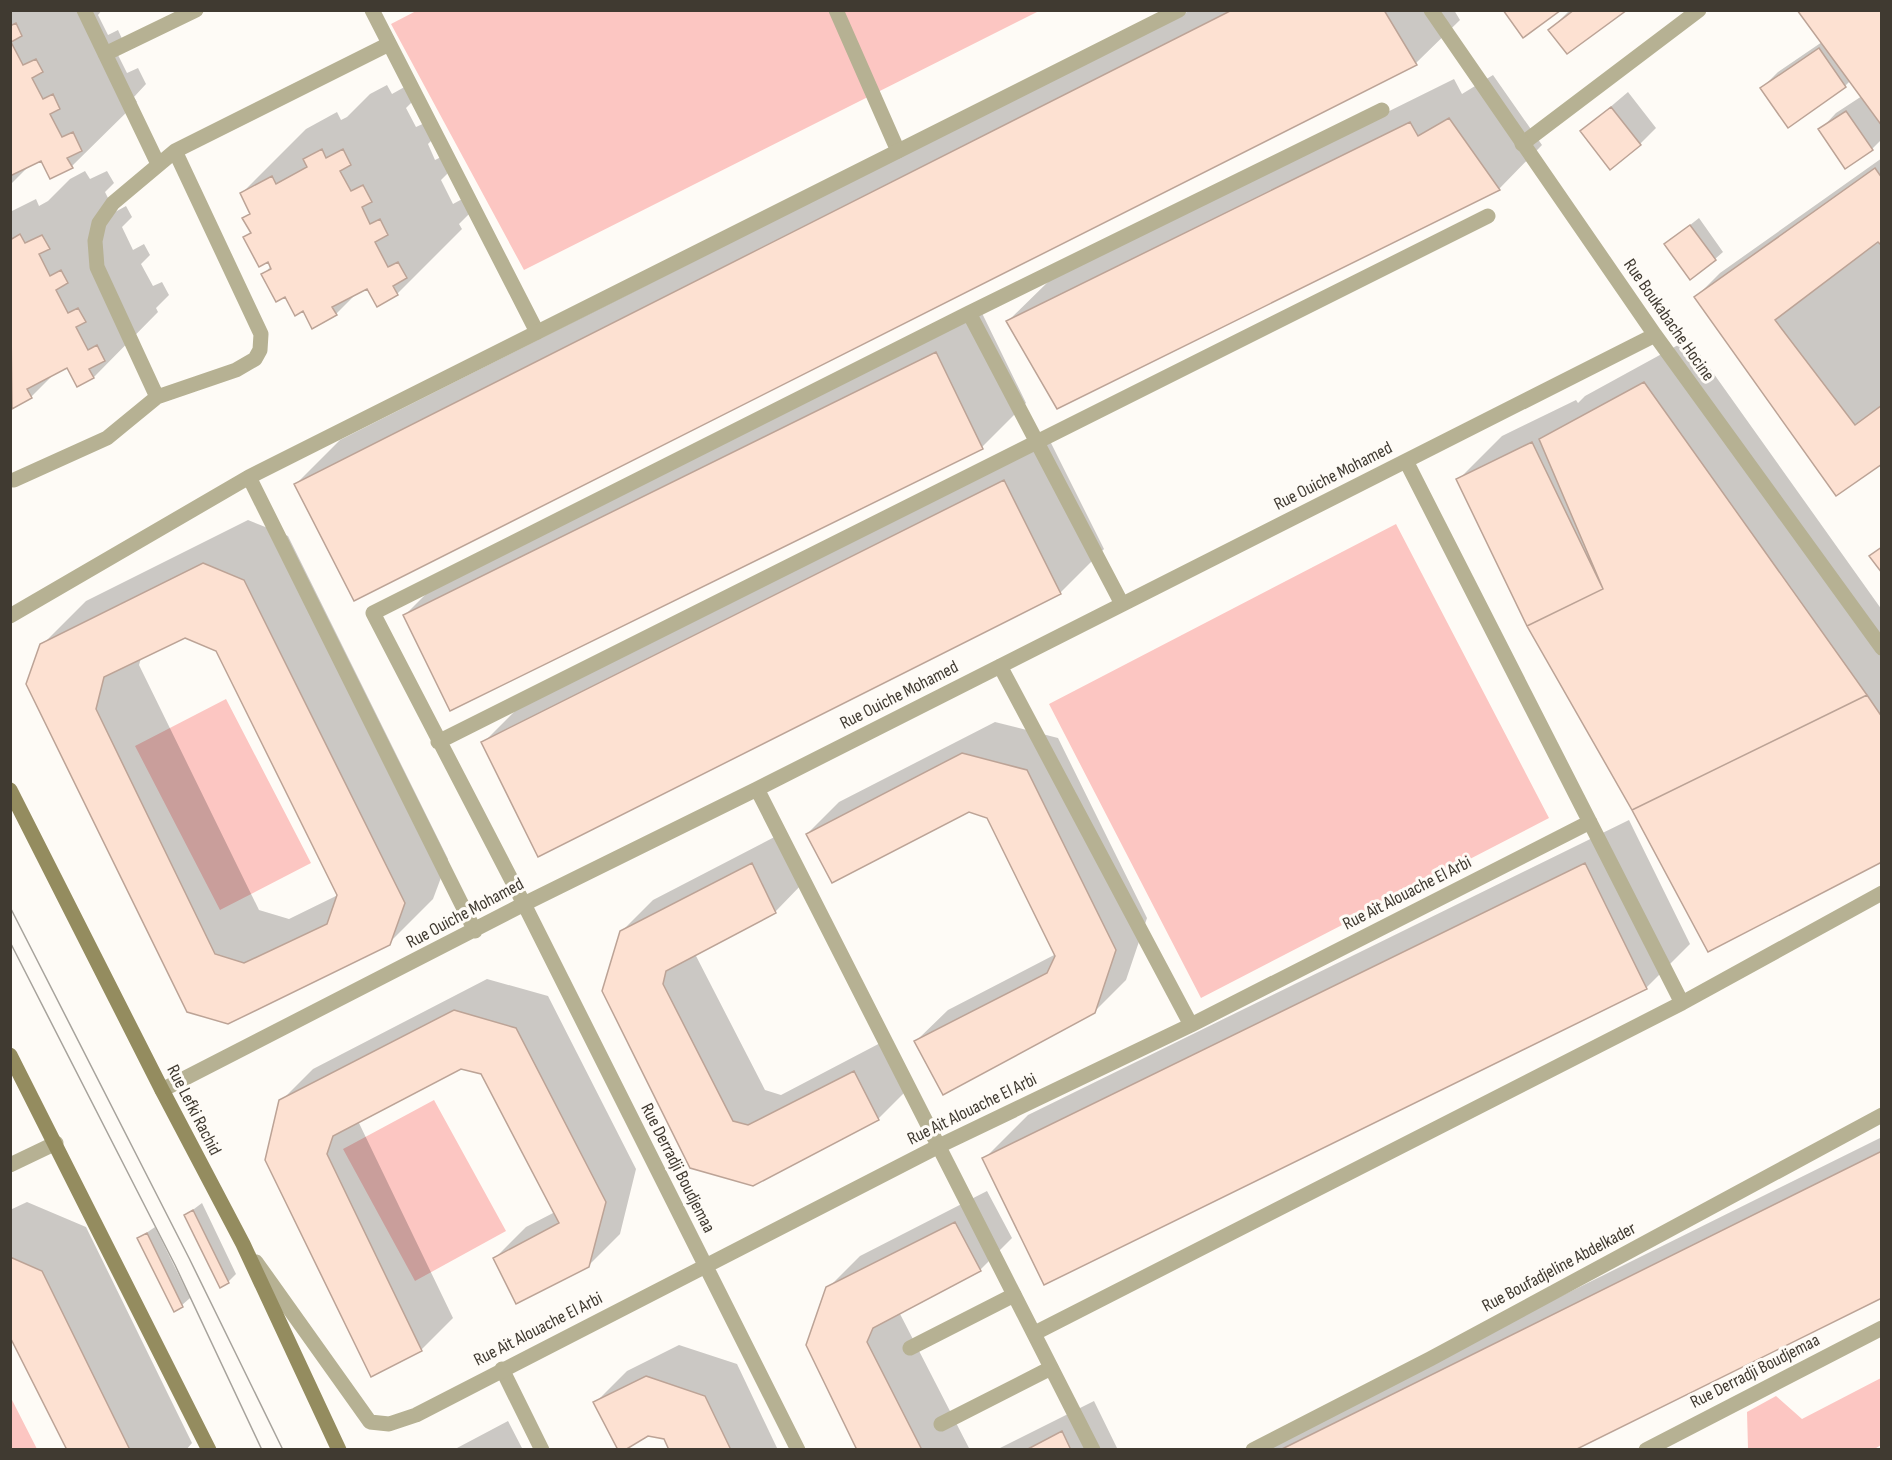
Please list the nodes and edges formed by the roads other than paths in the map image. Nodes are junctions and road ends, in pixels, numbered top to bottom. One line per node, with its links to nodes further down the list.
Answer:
1 (84, 10): 9 (street)
2 (196, 10): 9 (street)
3 (372, 10): 8 (street)
4 (836, 10): 13 (street)
5 (1179, 10): 13 (street)
6 (1431, 10): 11 (street, Rue Boukabache Hocine)
7 (1699, 10): 11 (street)
8 (389, 44): 12 (street); 17 (street)
9 (105, 54): 14 (street)
10 (1383, 110): 16 (street)
11 (1522, 144): 18 (street, Rue Boukabache Hocine)
12 (175, 151): 14 (street); 19 (street)
13 (898, 151): 17 (street)
14 (158, 164): 19 (street)
15 (1488, 216): 20 (street)
16 (969, 313): 20 (street); 28 (street, Rue Derradji Boudjemaa)
17 (537, 332): 22 (street)
18 (1655, 335): 21 (street, Rue Ouiche Mohamed); 26 (street, Rue Boukabache Hocine)
19 (157, 397): 23 (street)
20 (1037, 442): 24 (street); 28 (street)
21 (1406, 461): 24 (street, Rue Ouiche Mohamed); 31 (street)
22 (249, 477): 25 (street); 34 (street)
23 (14, 480)
24 (1122, 604): 27 (street, Rue Ouiche Mohamed)
25 (10, 616)
26 (1881, 648)
27 (1000, 666): 29 (street, Rue Ouiche Mohamed); 36 (street)
28 (438, 742): 33 (street, Rue Derradji Boudjemaa)
29 (757, 789): 33 (street, Rue Ouiche Mohamed); 41 (street)
30 (10, 790): 38 (main road, Rue Lefki Rachid)
31 (1590, 822): 35 (street); 36 (street, Rue Ait Alouache El Arbi)
32 (1881, 893): 35 (street)
33 (524, 904): 34 (street, Rue Ouiche Mohamed); 44 (street, Rue Derradji Boudjemaa)
34 (475, 931): 38 (street, Rue Ouiche Mohamed)
35 (1682, 1003): 47 (street)
36 (1191, 1024): 41 (street, Rue Ait Alouache El Arbi)
37 (10, 1055): 40 (main road)
38 (162, 1090): 43 (main road, Rue Lefki Rachid)
39 (1881, 1115): 57 (street, Rue Boufadjeline Abdelkader)
40 (56, 1143): 42 (street); 52 (main road)
41 (939, 1146): 44 (street, Rue Ait Alouache El Arbi); 45 (street)
42 (10, 1165)
43 (243, 1244): 50 (street, Rue Ait Alouache El Arbi); 53 (main road, Rue Lefki Rachid)
44 (705, 1266): 50 (street, Rue Ait Alouache El Arbi); 55 (street, Rue Derradji Boudjemaa)
45 (1014, 1295): 47 (street); 48 (street)
46 (1881, 1328): 58 (street, Rue Derradji Boudjemaa)
47 (1035, 1333): 49 (street)
48 (910, 1348)
49 (1051, 1368): 51 (street); 56 (street)
50 (502, 1369): 54 (street)
51 (941, 1424)
52 (209, 1449)
53 (339, 1449)
54 (542, 1449)
55 (798, 1449)
56 (1093, 1449)
57 (1253, 1449)
58 (1646, 1449)

